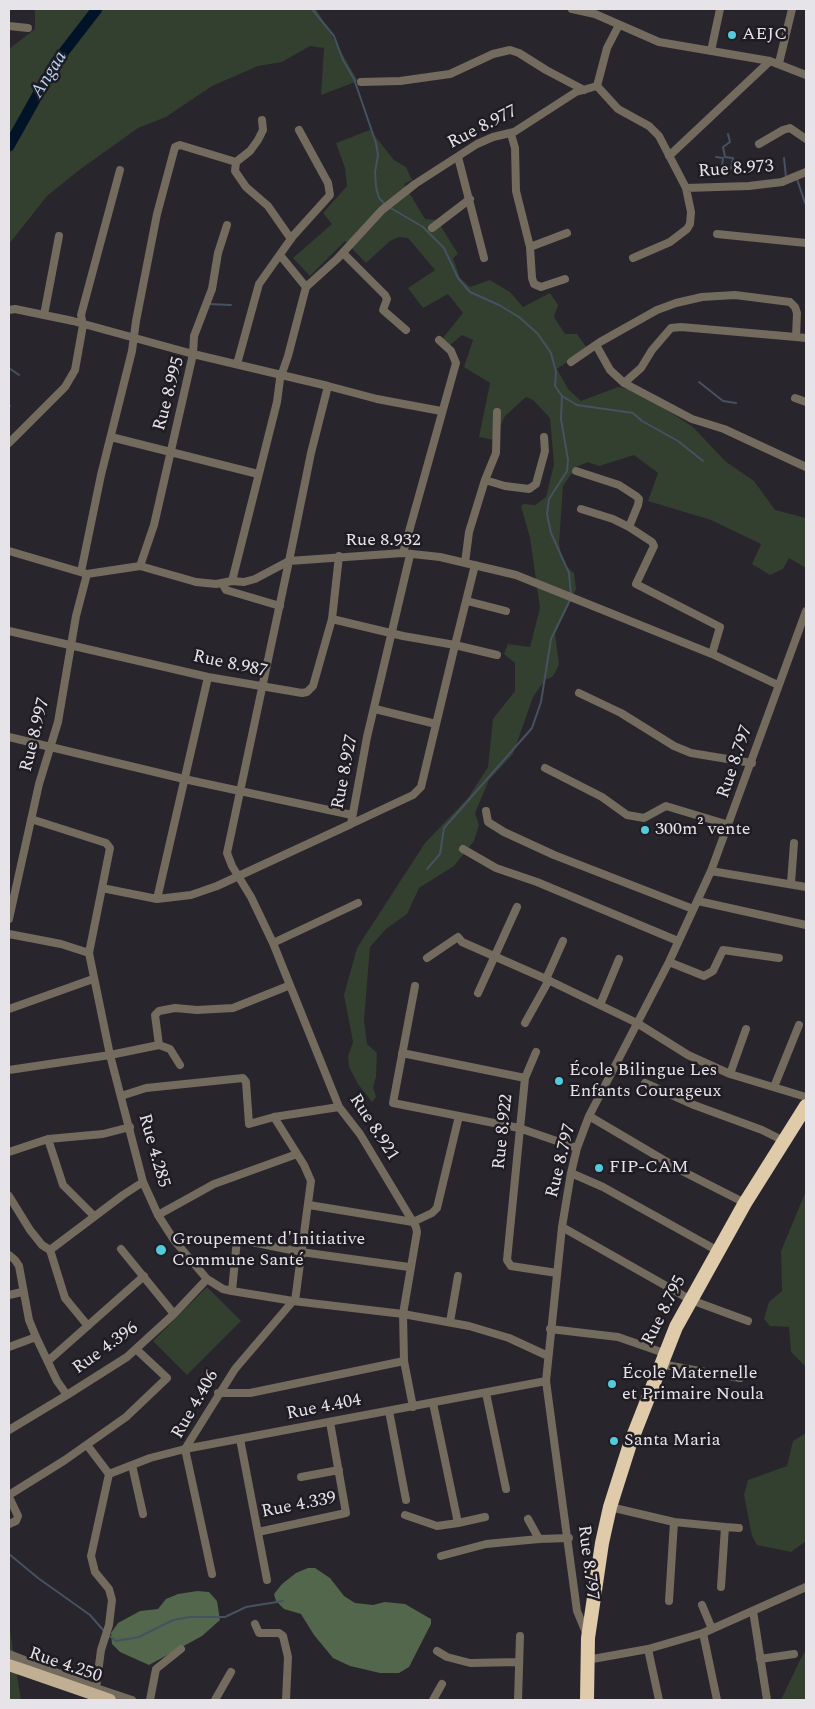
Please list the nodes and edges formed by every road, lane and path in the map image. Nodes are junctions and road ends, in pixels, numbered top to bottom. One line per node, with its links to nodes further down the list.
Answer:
1 (572, 9): 4 (street)
2 (720, 9): 7 (street)
3 (792, 9): 9 (street)
4 (619, 25): 7 (street); 12 (street)
5 (9, 26): 6 (street)
6 (28, 28)
7 (711, 51): 8 (street)
8 (770, 61): 9 (street); 19 (street)
9 (779, 63): 10 (street)
10 (806, 74)
11 (361, 82): 13 (street)
12 (597, 86): 13 (street, Rue 8.977); 19 (street, Rue 8.973)
13 (584, 90): 16 (street, Rue 8.977)
14 (262, 120): 21 (street)
15 (299, 130): 31 (street)
16 (511, 134): 20 (street, Rue 8.977); 33 (street)
17 (806, 139): 18 (street)
18 (759, 144)
19 (669, 156): 24 (street, Rue 8.973)
20 (458, 157): 25 (street); 34 (street, Rue 8.977)
21 (236, 162): 31 (street); 46 (street, Rue 8.997)
22 (120, 170): 42 (street)
23 (806, 172): 24 (street, Rue 8.973)
24 (686, 188): 37 (street)
25 (470, 199): 27 (street); 36 (street)
26 (227, 225): 49 (street)
27 (432, 228)
28 (567, 233): 33 (street)
29 (717, 234): 32 (street)
30 (59, 236): 41 (street)
31 (291, 239): 35 (street)
32 (806, 243)
33 (530, 247): 38 (street)
34 (343, 253): 39 (street, Rue 8.977); 43 (street)
35 (280, 255): 39 (street); 51 (street)
36 (484, 258)
37 (633, 258)
38 (565, 279)
39 (306, 287): 52 (street)
40 (9, 310): 41 (street)
41 (44, 315): 42 (street)
42 (83, 325): 46 (street); 61 (street)
43 (406, 330)
44 (796, 337): 45 (street); 48 (street); 53 (street)
45 (806, 338)
46 (135, 339): 49 (street); 59 (street, Rue 8.997)
47 (439, 340): 57 (street, Rue 8.927)
48 (596, 345): 50 (street); 53 (street)
49 (193, 354): 51 (street, Rue 8.995); 62 (street, Rue 8.995)
50 (571, 362)
51 (237, 364): 52 (street, Rue 8.995)
52 (281, 376): 54 (street, Rue 8.995); 65 (street)
53 (624, 383): 63 (street)
54 (328, 386): 57 (street, Rue 8.995); 72 (street)
55 (795, 398): 56 (street)
56 (806, 402)
57 (441, 411): 70 (street, Rue 8.927)
58 (497, 412): 66 (street)
59 (111, 437): 62 (street); 76 (street, Rue 8.997)
60 (544, 437): 66 (street)
61 (9, 443)
62 (170, 453): 65 (street); 75 (street, Rue 8.995)
63 (806, 467)
64 (576, 471): 68 (street)
65 (258, 474): 77 (street)
66 (485, 480): 73 (street)
67 (582, 509): 68 (street)
68 (629, 527): 88 (street)
69 (9, 551): 76 (street)
70 (407, 554): 71 (street, Rue 8.932); 73 (street, Rue 8.932); 85 (street, Rue 8.927)
71 (340, 556): 72 (street, Rue 8.932); 83 (street, Rue 8.987)
72 (289, 561): 77 (street); 80 (street)
73 (465, 563): 74 (street, Rue 8.932)
74 (475, 565): 79 (street); 88 (street, Rue 8.932)
75 (140, 566): 76 (street); 78 (street)
76 (84, 573): 87 (street, Rue 8.997)
77 (232, 581): 78 (street)
78 (222, 583): 80 (street)
79 (467, 601): 81 (street); 86 (street)
80 (280, 606): 92 (street)
81 (506, 611)
82 (806, 612): 91 (street, Rue 8.797)
83 (332, 619): 85 (street); 92 (street, Rue 8.987)
84 (9, 630): 87 (street, Rue 8.987)
85 (390, 633): 86 (street); 94 (street, Rue 8.927)
86 (455, 645): 89 (street); 95 (street)
87 (71, 646): 90 (street, Rue 8.987); 97 (street, Rue 8.997)
88 (712, 654): 91 (street, Rue 8.932)
89 (497, 655)
90 (208, 677): 92 (street, Rue 8.987); 100 (street)
91 (778, 686): 98 (street, Rue 8.797)
92 (263, 688): 101 (street)
93 (579, 693): 98 (street)
94 (375, 709): 95 (street); 103 (street, Rue 8.927)
95 (436, 724): 105 (street)
96 (9, 737): 97 (street)
97 (50, 747): 100 (street); 104 (street, Rue 8.997)
98 (752, 763): 106 (street, Rue 8.797)
99 (546, 768): 106 (street)
100 (184, 779): 101 (street); 114 (street)
101 (240, 792): 103 (street); 110 (street)
102 (486, 811): 118 (street)
103 (352, 815): 105 (street, Rue 8.927)
104 (30, 819): 113 (street, Rue 4.285); 119 (street, Rue 8.997)
105 (351, 824): 110 (street, Rue 8.927)
106 (729, 825): 109 (street, Rue 8.797)
107 (794, 843): 111 (street)
108 (463, 849): 123 (street)
109 (711, 871): 111 (street); 115 (street, Rue 8.797)
110 (240, 876): 114 (street, Rue 8.927); 124 (street, Rue 8.921)
111 (791, 883): 112 (street)
112 (806, 887)
113 (102, 888): 114 (street, Rue 8.927); 125 (street, Rue 4.285)
114 (157, 899)
115 (698, 901): 118 (street, Rue 8.797); 120 (street)
116 (358, 903): 124 (street)
117 (517, 907): 126 (street)
118 (694, 909): 123 (street, Rue 8.797)
119 (9, 919)
120 (806, 925)
121 (9, 934): 125 (street)
122 (563, 941): 132 (street)
123 (678, 941): 130 (street, Rue 8.797)
124 (273, 943): 133 (street, Rue 8.921)
125 (89, 953): 131 (street, Rue 4.285)
126 (493, 955): 127 (street); 132 (street); 135 (street)
127 (427, 958)
128 (779, 958): 130 (street)
129 (619, 959): 136 (street)
130 (669, 962): 139 (street, Rue 8.797)
131 (93, 979): 137 (street); 145 (street, Rue 4.285)
132 (547, 979): 136 (street); 138 (street)
133 (288, 986): 142 (street); 155 (street, Rue 8.921)
134 (415, 986): 144 (street)
135 (478, 992)
136 (600, 1005): 139 (street)
137 (9, 1009)
138 (525, 1023)
139 (637, 1023): 148 (street); 158 (street, Rue 8.797)
140 (799, 1025): 151 (street)
141 (746, 1029): 148 (street)
142 (159, 1045): 145 (street); 146 (street)
143 (536, 1052): 149 (street)
144 (402, 1053): 149 (street, Rue 8.922); 157 (street)
145 (110, 1055): 147 (street); 152 (street, Rue 4.285)
146 (180, 1065)
147 (9, 1070)
148 (730, 1074): 151 (street)
149 (525, 1078): 160 (street, Rue 8.922)
150 (645, 1083): 162 (street)
151 (774, 1087): 153 (street)
152 (121, 1096): 156 (street); 159 (street, Rue 4.285)
153 (806, 1097)
154 (806, 1106): 162 (highway, Rue 8.795)
155 (339, 1107): 156 (street); 173 (street, Rue 8.921)
156 (274, 1116): 165 (street)
157 (459, 1116): 160 (street); 173 (street)
158 (589, 1116): 163 (street, Rue 8.797); 169 (street)
159 (130, 1127): 161 (street); 167 (street, Rue 4.285)
160 (518, 1128): 163 (street); 181 (street, Rue 8.922)
161 (48, 1139): 164 (street); 172 (street)
162 (784, 1141): 169 (highway, Rue 8.795)
163 (576, 1148): 166 (street, Rue 8.797)
164 (9, 1152)
165 (297, 1154): 170 (street); 171 (street)
166 (571, 1173): 174 (street, Rue 8.797); 178 (street)
167 (143, 1182): 171 (street, Rue 4.285); 172 (street)
168 (9, 1196): 176 (street)
169 (745, 1203): 178 (highway, Rue 8.795)
170 (309, 1205): 173 (street); 177 (street)
171 (158, 1214): 184 (street, Rue 4.285)
172 (94, 1216): 176 (street)
173 (413, 1222): 180 (street, Rue 8.921)
174 (562, 1227): 181 (street, Rue 8.797); 188 (street)
175 (121, 1248): 182 (street)
176 (50, 1250): 194 (street)
177 (301, 1252): 180 (street); 185 (street); 189 (street)
178 (718, 1252): 188 (highway, Rue 8.795)
179 (9, 1255): 186 (street, Rue 4.396)
180 (409, 1267): 191 (street, Rue 8.921)
181 (557, 1273): 195 (street, Rue 8.797)
182 (144, 1276): 190 (street); 194 (street)
183 (458, 1276): 193 (street)
184 (207, 1279): 185 (street, Rue 4.285); 190 (street, Rue 4.396)
185 (232, 1291): 189 (street, Rue 4.285)
186 (22, 1292): 187 (street); 196 (street, Rue 4.396)
187 (9, 1295)
188 (691, 1300): 192 (street); 200 (highway, Rue 8.795)
189 (294, 1301): 191 (street, Rue 4.285); 205 (street, Rue 4.406)
190 (174, 1314): 198 (street, Rue 4.396)
191 (402, 1314): 193 (street, Rue 4.285); 202 (street, Rue 8.921)
192 (748, 1321)
193 (450, 1322): 199 (street, Rue 4.285)
194 (88, 1326): 201 (street)
195 (550, 1329): 199 (street, Rue 8.797); 200 (street)
196 (36, 1337): 197 (street); 201 (street, Rue 4.396)
197 (9, 1347)
198 (136, 1349): 207 (street, Rue 4.396); 214 (street)
199 (548, 1356): 204 (street, Rue 8.797)
200 (662, 1358): 203 (street); 223 (highway, Rue 8.795)
201 (48, 1361): 207 (street, Rue 4.396)
202 (404, 1361): 205 (street); 209 (street, Rue 8.921)
203 (740, 1378)
204 (546, 1381): 206 (street, Rue 4.404); 234 (street, Rue 8.797)
205 (218, 1393): 215 (street, Rue 4.406)
206 (486, 1393): 208 (street, Rue 4.404); 220 (street)
207 (67, 1395): 212 (street)
208 (433, 1403): 209 (street, Rue 4.404); 229 (street)
209 (413, 1407): 210 (street, Rue 4.404)
210 (389, 1411): 211 (street, Rue 4.404); 222 (street)
211 (330, 1422): 213 (street, Rue 4.404); 217 (street, Rue 4.339)
212 (9, 1430)
213 (240, 1439): 215 (street, Rue 4.404); 233 (street, Rue 4.339)
214 (87, 1445): 218 (street); 221 (street)
215 (185, 1450): 216 (street, Rue 4.404); 237 (street, Rue 4.406)
216 (132, 1465): 218 (street, Rue 4.404); 224 (street)
217 (339, 1470): 219 (street); 233 (street, Rue 4.339)
218 (109, 1474): 260 (street)
219 (301, 1477)
220 (506, 1489)
221 (9, 1496): 230 (street)
222 (406, 1500)
223 (610, 1507): 228 (street); 248 (highway, Rue 8.795)
224 (143, 1514)
225 (405, 1515): 229 (street)
226 (485, 1517): 229 (street)
227 (528, 1519): 235 (street)
228 (674, 1522): 231 (street); 241 (street)
229 (458, 1523)
230 (9, 1524)
231 (725, 1527): 232 (street); 239 (street)
232 (739, 1528)
233 (258, 1532): 238 (street)
234 (569, 1538): 235 (street); 248 (street, Rue 8.797)
235 (539, 1539): 236 (street)
236 (441, 1556)
237 (212, 1574)
238 (267, 1580)
239 (722, 1587)
240 (806, 1587): 243 (street)
241 (669, 1601)
242 (702, 1605): 245 (street)
243 (753, 1611): 245 (street); 254 (street)
244 (255, 1624): 265 (street)
245 (712, 1629): 246 (street)
246 (703, 1633): 250 (street); 270 (street)
247 (520, 1636): 256 (street)
248 (588, 1638): 255 (highway, Rue 8.795)
249 (181, 1649): 263 (street)
250 (648, 1649): 255 (street); 269 (street)
251 (437, 1651): 256 (street)
252 (9, 1654): 260 (street)
253 (794, 1654): 254 (street)
254 (760, 1658): 271 (street)
255 (587, 1660): 268 (highway, Rue 8.795)
256 (518, 1662): 267 (street)
257 (9, 1665): 261 (main road, Rue 4.250)
258 (232, 1672): 264 (street)
259 (442, 1684): 266 (street)
260 (96, 1688): 262 (street)
261 (110, 1700)
262 (132, 1700)
263 (150, 1700)
264 (214, 1700)
265 (286, 1700)
266 (433, 1700)
267 (518, 1700)
268 (587, 1700)
269 (659, 1700)
270 (717, 1700)
271 (767, 1700)

